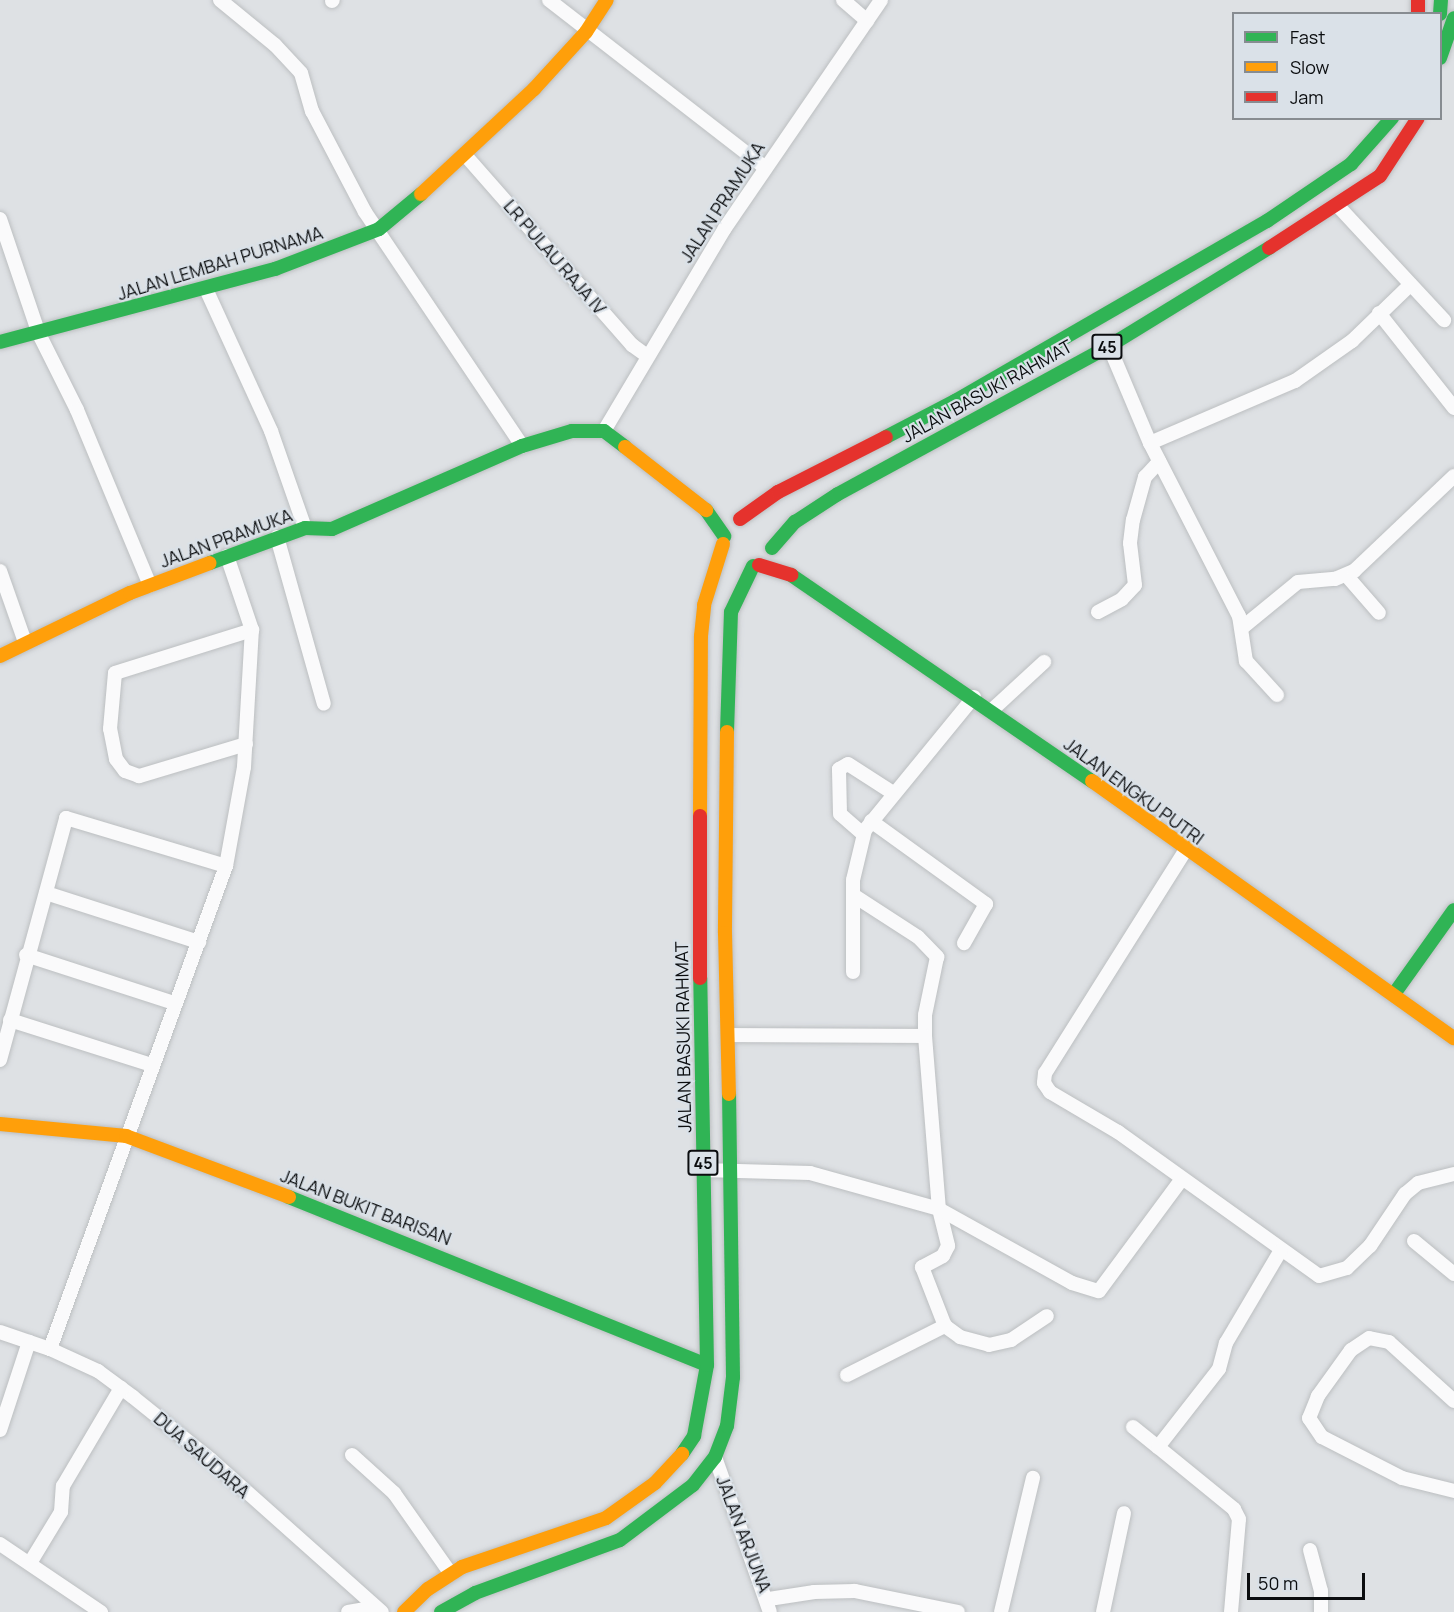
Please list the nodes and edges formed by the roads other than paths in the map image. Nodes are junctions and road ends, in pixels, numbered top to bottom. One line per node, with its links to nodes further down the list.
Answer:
1 (220, 0): 16 (street)
2 (549, 0): 8 (street)
3 (606, 0): 8 (main road, JALAN LEMBAH PURNAMA)
4 (843, 0): 7 (street)
5 (881, 0): 7 (street, JALAN PRAMUKA)
6 (1454, 18): 9 (main road)
7 (867, 21): 13 (street, JALAN PRAMUKA)
8 (586, 32): 12 (main road, JALAN LEMBAH PURNAMA); 13 (street)
9 (1442, 52)
10 (1390, 120): 17 (main road, JALAN BASUKI RAHMAT / 45)
11 (1417, 120): 14 (main road, JALAN BASUKI RAHMAT / 45)
12 (466, 156): 16 (main road, JALAN LEMBAH PURNAMA); 26 (street, LR PULAU RAJA IV)
13 (764, 167): 26 (street, JALAN PRAMUKA)
14 (1338, 206): 18 (main road, JALAN BASUKI RAHMAT / 45); 19 (street)
15 (0, 219): 23 (street)
16 (379, 229): 20 (main road, JALAN LEMBAH PURNAMA); 30 (street)
17 (1219, 249): 18 (main road); 34 (main road, JALAN BASUKI RAHMAT / 45)
18 (1233, 271): 25 (main road, JALAN BASUKI RAHMAT / 45)
19 (1410, 285): 21 (street); 22 (street)
20 (206, 289): 23 (main road, JALAN LEMBAH PURNAMA); 35 (street)
21 (1379, 313): 27 (street); 29 (street)
22 (1444, 320)
23 (39, 334): 24 (main road, JALAN LEMBAH PURNAMA); 44 (street)
24 (0, 342)
25 (1109, 346): 29 (street); 38 (main road, JALAN BASUKI RAHMAT / 45)
26 (647, 356): 28 (street, JALAN PRAMUKA)
27 (1454, 408)
28 (604, 431): 30 (main road, JALAN PRAMUKA); 33 (main road)
29 (1150, 443): 31 (street)
30 (522, 446): 35 (main road, JALAN PRAMUKA)
31 (1159, 462): 45 (street); 47 (street)
32 (1454, 476): 43 (street)
33 (706, 510): 34 (main road); 37 (main road)
34 (738, 520): 37 (main road, JALAN BASUKI RAHMAT / 45); 38 (main road)
35 (306, 528): 36 (main road, JALAN PRAMUKA)
36 (277, 537): 39 (main road, JALAN PRAMUKA); 54 (street)
37 (724, 540): 40 (main road); 79 (main road, JALAN BASUKI RAHMAT / 45)
38 (772, 550): 40 (main road, JALAN BASUKI RAHMAT / 45); 42 (main road)
39 (227, 556): 44 (main road, JALAN PRAMUKA); 48 (street)
40 (756, 565): 42 (main road); 72 (main road, JALAN BASUKI RAHMAT / 45)
41 (0, 571): 49 (street)
42 (790, 575): 53 (main road, JALAN ENGKU PUTRI)
43 (1346, 575): 46 (street); 47 (street)
44 (150, 585): 49 (main road, JALAN PRAMUKA)
45 (1098, 612)
46 (1378, 613)
47 (1243, 627): 52 (street)
48 (252, 630): 56 (street); 56 (street)
49 (25, 642): 50 (main road, JALAN PRAMUKA)
50 (0, 656)
51 (1044, 662): 55 (street)
52 (1277, 695)
53 (974, 697): 55 (main road, JALAN ENGKU PUTRI); 57 (street)
54 (324, 704)
55 (992, 710): 60 (main road, JALAN ENGKU PUTRI)
56 (246, 744): 61 (street)
57 (892, 793): 58 (street); 59 (street)
58 (871, 820): 59 (street); 66 (street)
59 (863, 834): 63 (street)
60 (1185, 851): 69 (main road, JALAN ENGKU PUTRI); 82 (street)
61 (226, 866): 62 (street); 65 (street)
62 (46, 893): 65 (street); 67 (street)
63 (853, 896): 68 (street); 73 (street)
64 (1454, 910): 69 (main road)
65 (200, 942): 70 (street)
66 (964, 943)
67 (26, 955): 70 (street); 71 (street)
68 (853, 972)
69 (1394, 994): 74 (main road, JALAN ENGKU PUTRI)
70 (174, 1003): 76 (street)
71 (10, 1020): 75 (street); 76 (street)
72 (728, 1035): 73 (street); 80 (main road, JALAN BASUKI RAHMAT / 45)
73 (925, 1036): 83 (street)
74 (1454, 1038)
75 (0, 1060)
76 (152, 1065): 78 (street)
77 (0, 1124): 78 (main road, JALAN BUKIT BARISAN)
78 (126, 1136): 91 (street); 92 (main road, JALAN BUKIT BARISAN)
79 (703, 1170): 80 (street); 92 (main road, JALAN BASUKI RAHMAT / 45)
80 (730, 1170): 83 (street); 100 (main road, JALAN BASUKI RAHMAT / 45)
81 (1454, 1174): 85 (street)
82 (1182, 1179): 83 (street); 85 (street)
83 (939, 1209): 88 (street)
84 (1414, 1241): 86 (street)
85 (1281, 1250): 98 (street)
86 (1454, 1274)
87 (1047, 1316): 88 (street)
88 (945, 1326): 93 (street)
89 (0, 1332): 90 (street, DUA SAUDARA)
90 (29, 1342): 91 (street, DUA SAUDARA); 97 (street)
91 (50, 1349): 94 (street, DUA SAUDARA)
92 (707, 1365): 105 (main road, JALAN BASUKI RAHMAT / 45)
93 (847, 1375)
94 (121, 1388): 107 (street); 111 (street, DUA SAUDARA)
95 (1454, 1401): 102 (street)
96 (1133, 1427): 98 (street)
97 (0, 1430)
98 (1158, 1447): 119 (street)
99 (352, 1455): 109 (street)
100 (715, 1457): 108 (main road, JALAN BASUKI RAHMAT / 45); 110 (street, JALAN ARJUNA)
101 (1033, 1478): 117 (street)
102 (1454, 1491)
103 (1124, 1513): 118 (street)
104 (0, 1544): 107 (street)
105 (517, 1548): 108 (main road); 109 (main road, JALAN BASUKI RAHMAT / 45)
106 (1311, 1550): 120 (street)
107 (30, 1563): 112 (street)
108 (525, 1573): 115 (main road, JALAN BASUKI RAHMAT / 45)
109 (451, 1574): 114 (main road, JALAN BASUKI RAHMAT / 45)
110 (769, 1606): 116 (street)
111 (379, 1610): 113 (street)
112 (102, 1612)
113 (348, 1612)
114 (404, 1612)
115 (441, 1612)
116 (958, 1612)
117 (1001, 1612)
118 (1103, 1612)
119 (1231, 1612)
120 (1321, 1612)

